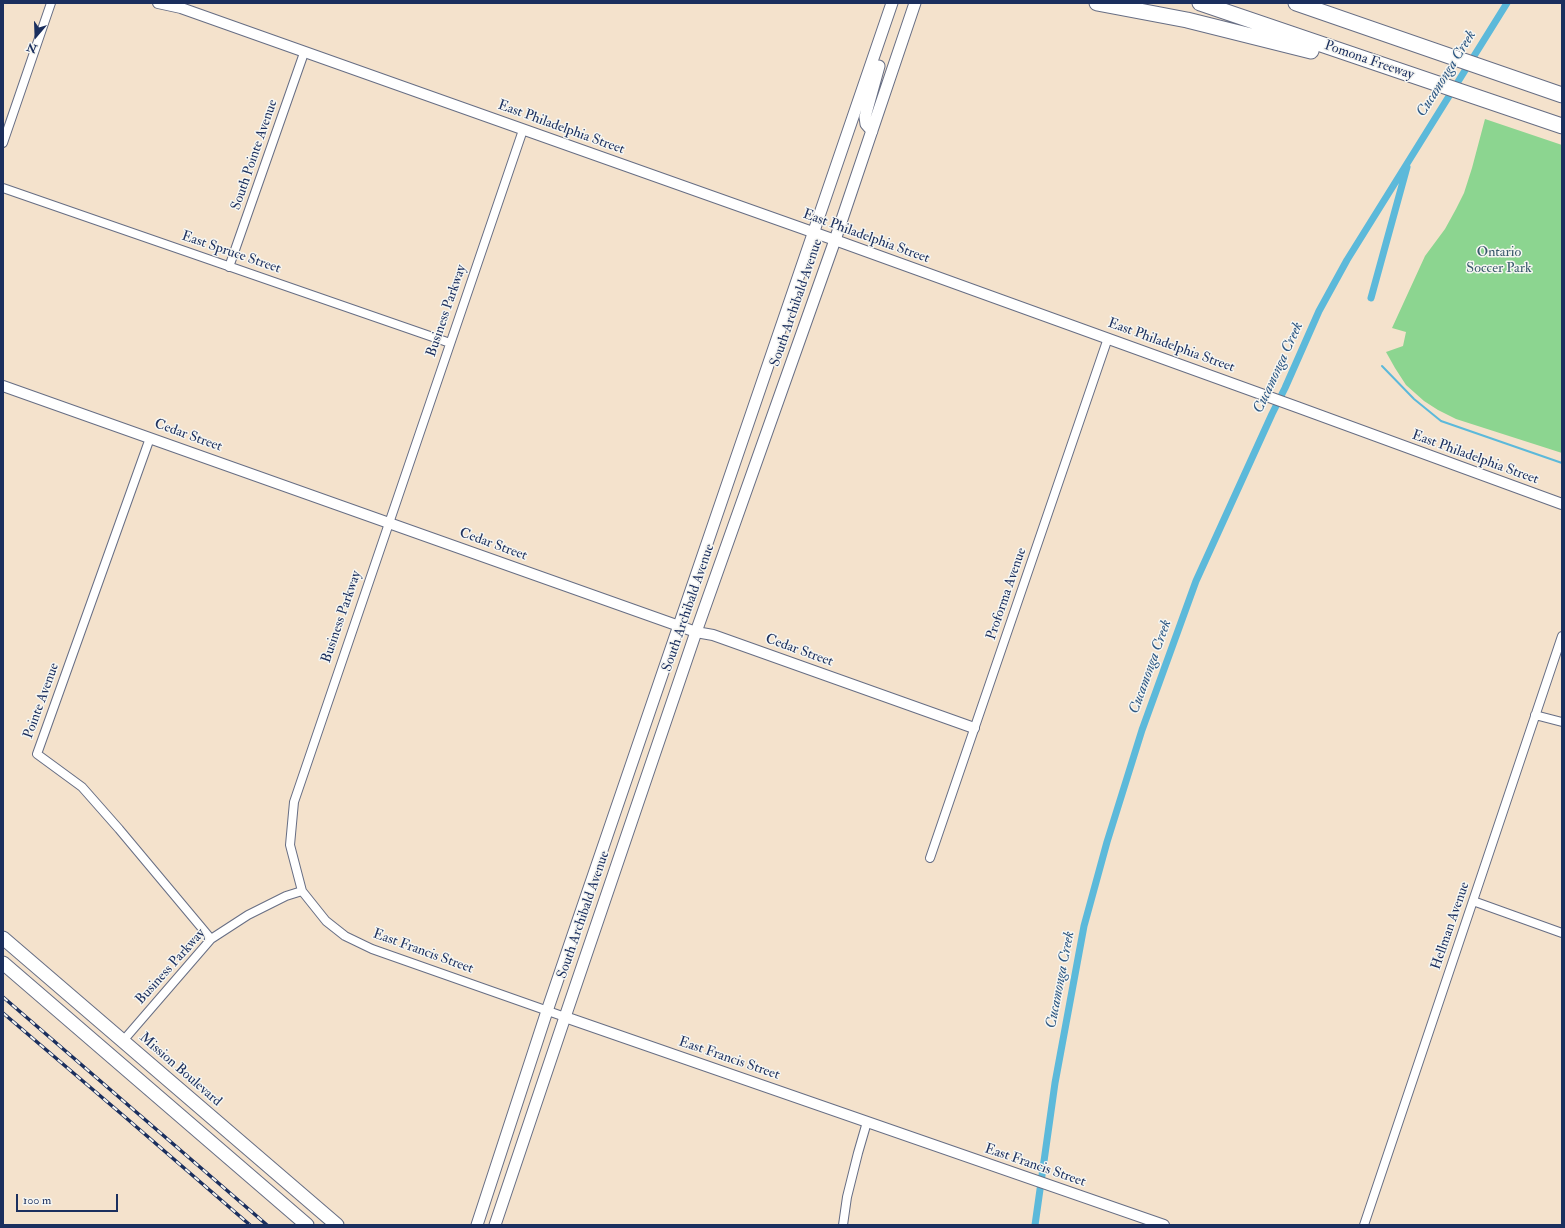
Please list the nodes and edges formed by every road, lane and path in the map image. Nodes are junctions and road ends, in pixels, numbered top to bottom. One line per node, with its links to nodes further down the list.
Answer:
1 (51, 3): 17 (street)
2 (158, 3): 11 (street, East Philadelphia Street)
3 (892, 3): 9 (main road, South Archibald Avenue)
4 (916, 3): 16 (main road, South Archibald Avenue)
5 (1096, 3): 12 (highway)
6 (1200, 3): 12 (highway, Pomona Freeway)
7 (1296, 3): 10 (highway)
8 (1329, 3): 10 (highway)
9 (887, 20): 16 (main road); 19 (main road, South Archibald Avenue)
10 (1411, 43): 13 (highway)
11 (304, 53): 15 (street, East Philadelphia Street); 21 (street, South Pointe Avenue)
12 (1424, 80): 14 (highway, Pomona Freeway)
13 (1562, 95)
14 (1562, 126)
15 (523, 130): 19 (street, East Philadelphia Street); 23 (street, Business Parkway)
16 (872, 132): 20 (main road, South Archibald Avenue)
17 (3, 143)
18 (3, 188): 21 (street, East Spruce Street)
19 (814, 233): 20 (street, East Philadelphia Street); 28 (main road, South Archibald Avenue)
20 (835, 240): 22 (street, East Philadelphia Street); 29 (main road, South Archibald Avenue)
21 (229, 267): 23 (street, East Spruce Street)
22 (1108, 338): 26 (street, East Philadelphia Street); 33 (street, Proforma Avenue)
23 (450, 344): 27 (street, Business Parkway)
24 (3, 386): 25 (street, Cedar Street)
25 (150, 438): 27 (street, Cedar Street); 39 (street, Pointe Avenue)
26 (1562, 504)
27 (388, 522): 28 (street, Cedar Street); 35 (street, Business Parkway)
28 (679, 626): 29 (street, Cedar Street); 41 (main road, South Archibald Avenue)
29 (696, 632): 33 (street, Cedar Street); 42 (main road, South Archibald Avenue)
30 (1562, 636): 31 (street, Hellman Avenue)
31 (1535, 715): 32 (street); 36 (street, Hellman Avenue)
32 (1562, 722)
33 (974, 728): 34 (street, Proforma Avenue)
34 (930, 858)
35 (302, 891): 39 (street, Business Parkway); 41 (street, East Francis Street)
36 (1473, 901): 37 (street); 51 (street, Hellman Avenue)
37 (1562, 933)
38 (3, 938): 43 (main road, Mission Boulevard)
39 (211, 939): 43 (street, Business Parkway)
40 (3, 963): 45 (main road)
41 (547, 1011): 42 (street, East Francis Street); 47 (main road, South Archibald Avenue)
42 (565, 1017): 44 (street, East Francis Street); 48 (main road, South Archibald Avenue)
43 (122, 1042): 46 (main road, Mission Boulevard)
44 (867, 1122): 49 (street); 50 (street, East Francis Street)
45 (307, 1225)
46 (337, 1225)
47 (477, 1225)
48 (496, 1225)
49 (843, 1225)
50 (1164, 1225)
51 (1364, 1225)

